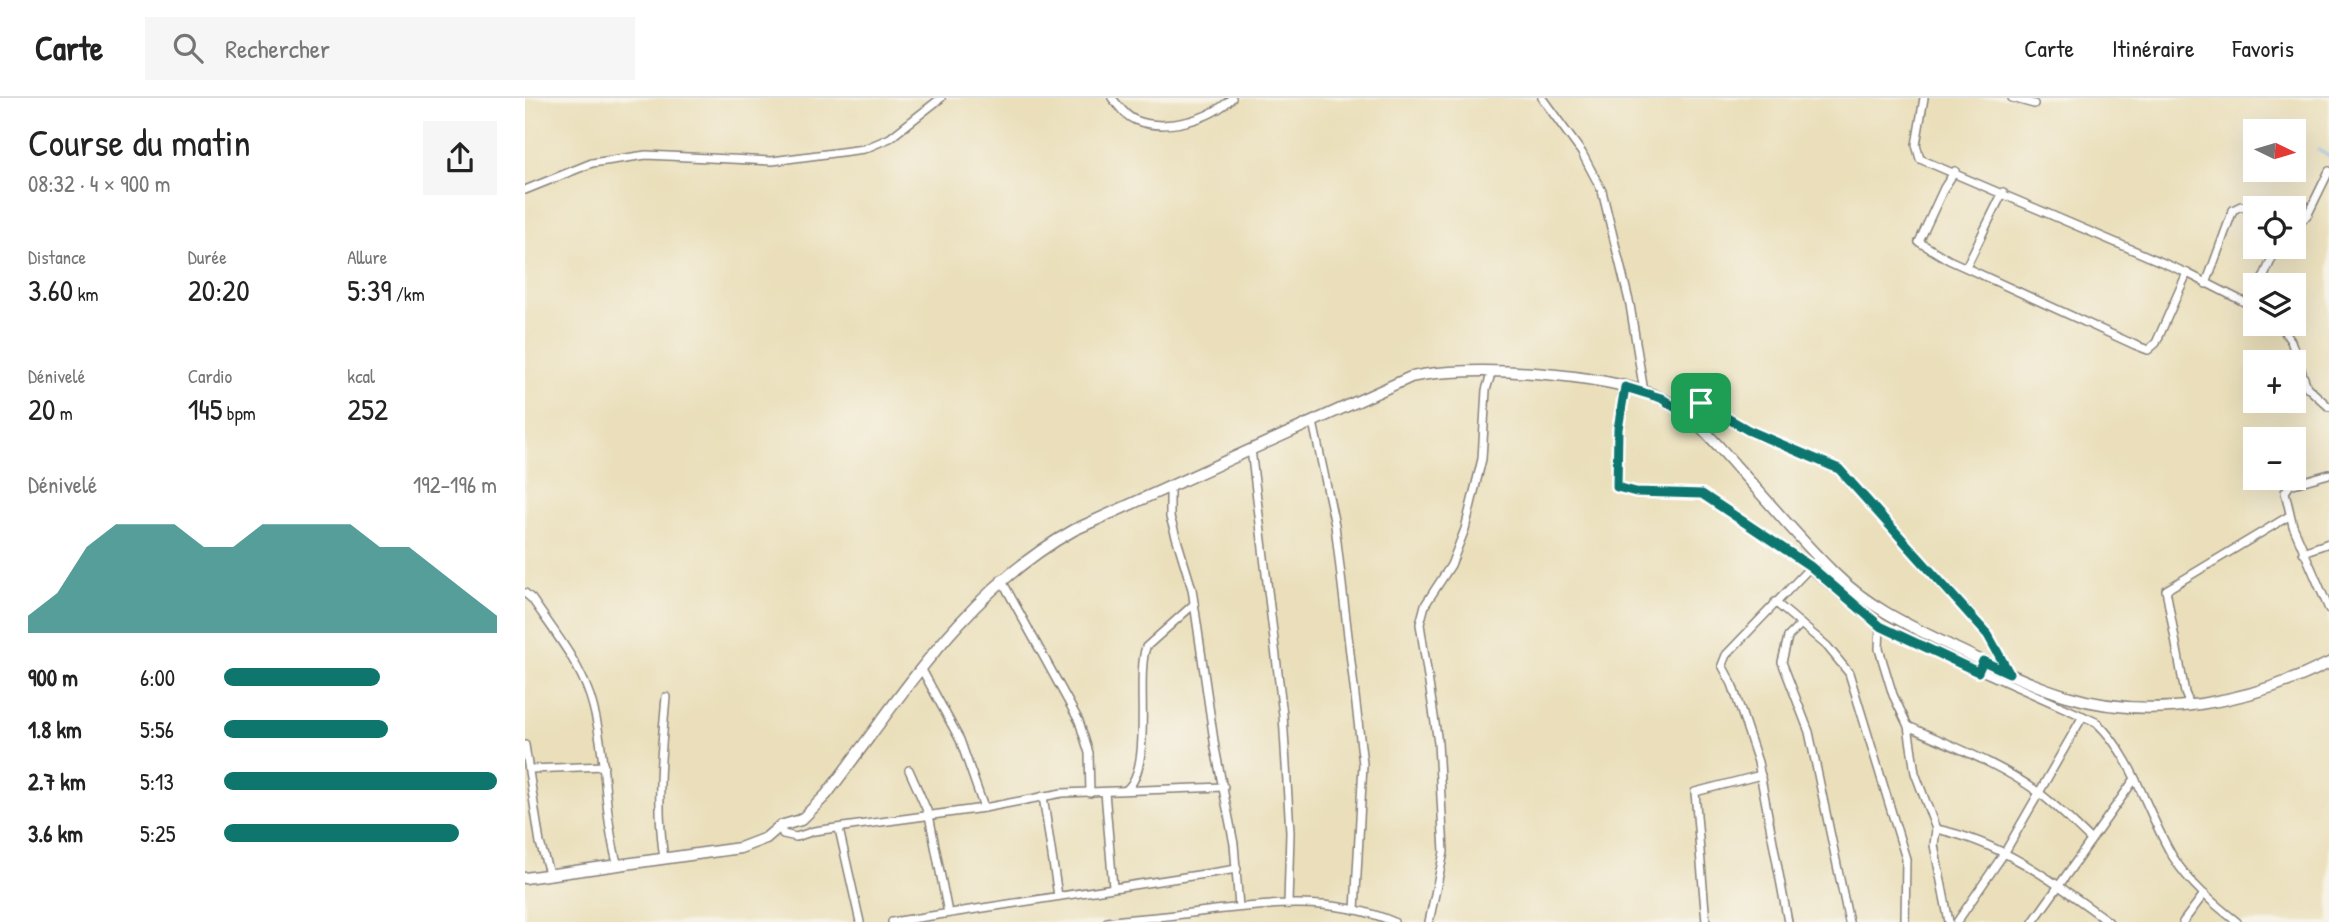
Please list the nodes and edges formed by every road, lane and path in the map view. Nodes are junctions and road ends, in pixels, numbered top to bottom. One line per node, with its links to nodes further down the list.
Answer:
1 (940, 98): 10 (street)
2 (1112, 98): 3 (street)
3 (1232, 98)
4 (1542, 98): 21 (street)
5 (1924, 98): 8 (street)
6 (2012, 98): 7 (street)
7 (2034, 104)
8 (1955, 171): 11 (street); 14 (street)
9 (2329, 171): 13 (street)
10 (525, 190)
11 (2003, 192): 14 (street); 15 (street)
12 (2243, 207): 16 (street)
13 (2306, 216)
14 (1966, 267): 15 (street)
15 (2187, 273): 16 (street)
16 (2206, 284): 17 (street)
17 (2243, 302)
18 (2287, 336): 22 (street)
19 (1492, 371): 20 (main road); 24 (main road); 86 (street)
20 (1625, 387): 21 (main road); 32 (street)
21 (1644, 392): 23 (main road)
22 (2329, 407)
23 (1679, 410): 31 (main road); 44 (street)
24 (1313, 422): 25 (main road); 79 (street)
25 (1251, 449): 27 (main road); 77 (street)
26 (2329, 474): 28 (street)
27 (1170, 487): 33 (main road); 36 (street)
28 (2289, 516): 30 (street); 46 (street)
29 (2329, 543): 30 (street)
30 (2303, 552): 37 (street)
31 (1819, 558): 32 (street); 40 (main road)
32 (1809, 567): 35 (street); 39 (street)
33 (1001, 579): 42 (main road); 58 (street)
34 (525, 593): 50 (street)
35 (1775, 602): 38 (street); 53 (street)
36 (1194, 604): 55 (street); 56 (street)
37 (2329, 609)
38 (1801, 624): 89 (street); 90 (street)
39 (1880, 626): 43 (street); 48 (street)
40 (1983, 661): 43 (street); 44 (main road)
41 (2329, 663): 46 (main road)
42 (921, 668): 61 (street); 63 (main road)
43 (1978, 672): 47 (street)
44 (2009, 673): 46 (main road)
45 (666, 697): 68 (street)
46 (2190, 705)
47 (2083, 716): 54 (street); 59 (street)
48 (1908, 726): 59 (street); 65 (street)
49 (525, 745): 51 (street)
50 (604, 766): 51 (street); 69 (street)
51 (530, 769): 71 (street)
52 (909, 770): 62 (street)
53 (1762, 775): 87 (street); 88 (street)
54 (2134, 780): 66 (street); 75 (street)
55 (1224, 787): 56 (street); 70 (street)
56 (1126, 790): 57 (street)
57 (1105, 792): 58 (street); 74 (street)
58 (1090, 793): 60 (street)
59 (2039, 793): 66 (street); 67 (street)
60 (1043, 796): 61 (street); 76 (street)
61 (984, 808): 62 (street)
62 (929, 815): 64 (street); 80 (street)
63 (780, 826): 64 (street); 68 (main road)
64 (839, 829): 82 (street)
65 (1936, 829): 67 (street); 91 (street)
66 (2090, 839): 73 (street)
67 (2005, 852): 73 (street); 92 (street)
68 (664, 859): 69 (main road)
69 (618, 866): 71 (main road)
70 (1237, 869): 74 (street); 78 (street)
71 (550, 876): 72 (main road)
72 (525, 878)
73 (2059, 885): 93 (street); 94 (street)
74 (1112, 887): 76 (street)
75 (2204, 894): 95 (street); 96 (street)
76 (1058, 896): 80 (street)
77 (1288, 904): 78 (street); 79 (street)
78 (1239, 907): 84 (street)
79 (1355, 910): 81 (street)
80 (948, 913): 83 (street)
81 (1382, 920): 85 (street)
82 (860, 922)
83 (893, 922)
84 (1107, 922)
85 (1394, 922)
86 (1429, 922)
87 (1706, 922)
88 (1788, 922)
89 (1849, 922)
90 (1905, 922)
91 (1949, 922)
92 (1957, 922)
93 (2033, 922)
94 (2109, 922)
95 (2183, 922)
96 (2237, 922)

